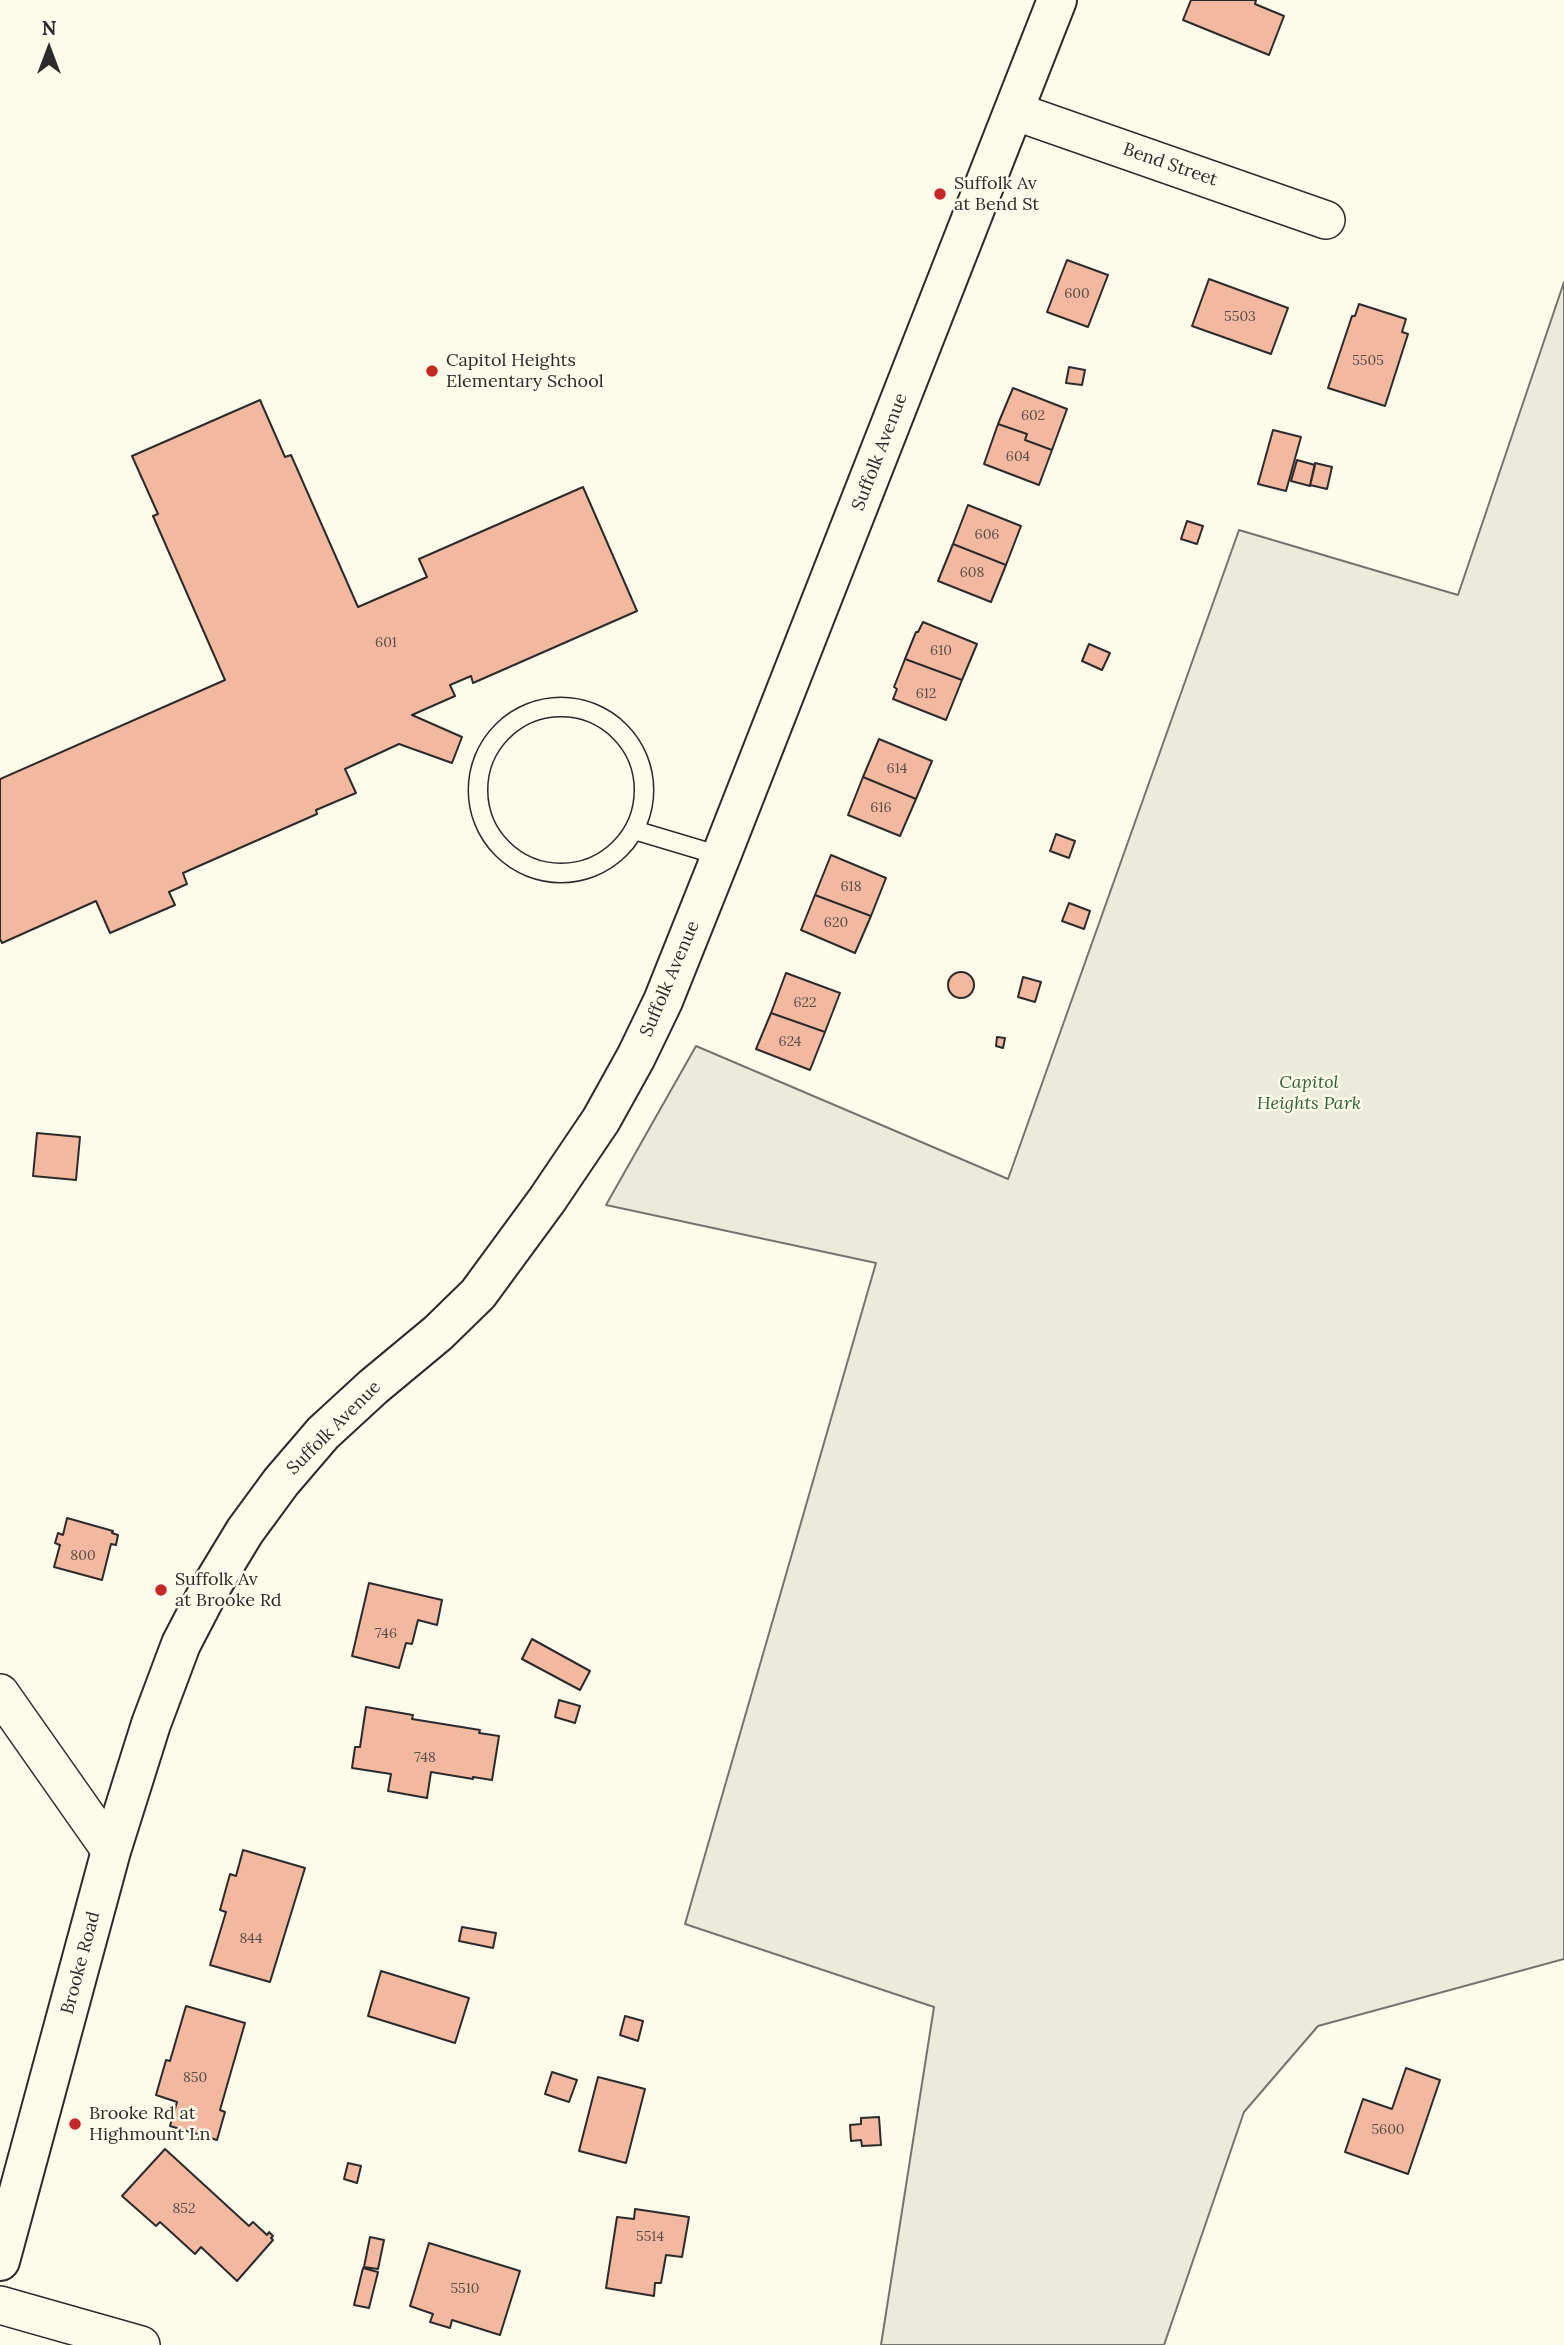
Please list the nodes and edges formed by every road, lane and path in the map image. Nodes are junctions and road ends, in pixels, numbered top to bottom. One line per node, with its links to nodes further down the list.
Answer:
1 (1057, 0): 2 (street, Suffolk Avenue)
2 (1014, 111): 3 (street, Bend Street); 5 (street, Suffolk Avenue)
3 (1326, 220)
4 (634, 830): 4 (lane); 5 (lane)
5 (721, 856): 7 (street, Suffolk Avenue)
6 (0, 1693): 7 (street)
7 (111, 1851): 8 (street, Brooke Road)
8 (0, 2261)
9 (0, 2305): 10 (street)
10 (141, 2345)

